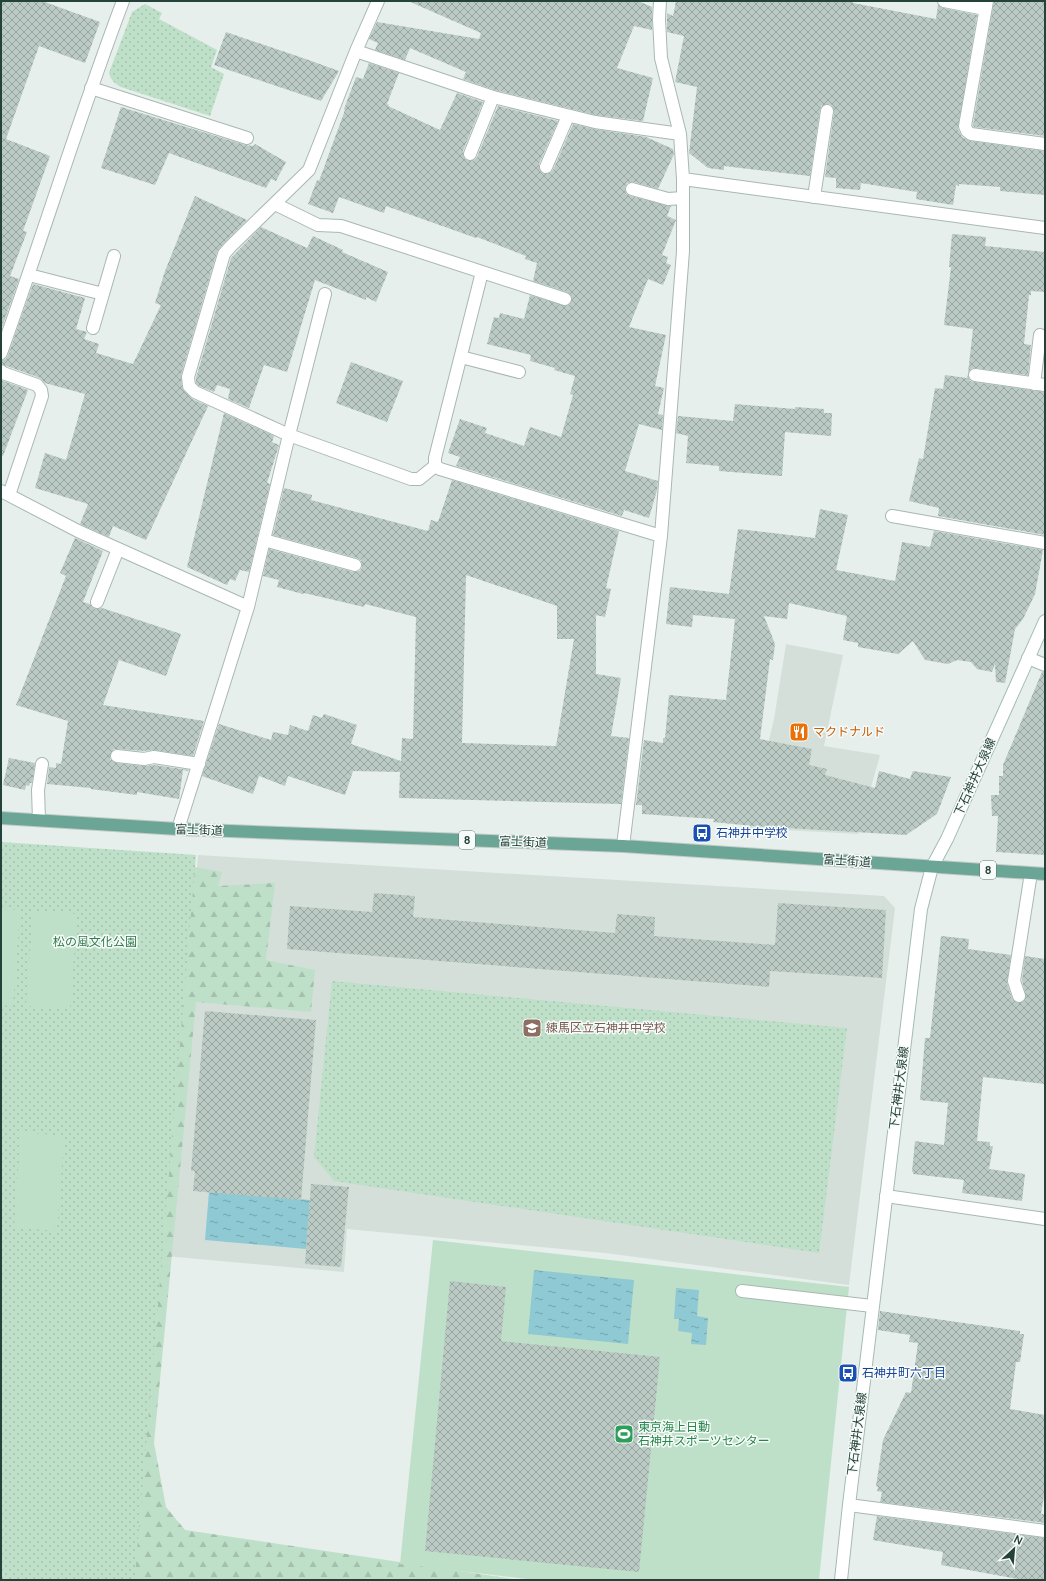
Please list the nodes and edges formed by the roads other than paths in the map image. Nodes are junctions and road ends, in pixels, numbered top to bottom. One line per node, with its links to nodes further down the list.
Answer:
1 (123, 1): 7 (street)
2 (378, 1): 6 (street)
3 (660, 1): 11 (street)
4 (944, 1): 5 (street)
5 (986, 5): 13 (street)
6 (356, 51): 8 (street); 20 (street)
7 (91, 88): 12 (street); 24 (street)
8 (492, 97): 10 (street); 14 (street)
9 (827, 111): 18 (street)
10 (568, 116): 11 (street); 15 (street)
11 (680, 134): 16 (street)
12 (247, 138)
13 (1045, 144)
14 (470, 154)
15 (546, 167)
16 (683, 178): 18 (street); 19 (street)
17 (632, 189): 19 (street)
18 (814, 197): 21 (street)
19 (683, 198): 40 (street)
20 (275, 204): 23 (street); 36 (street)
21 (1045, 228)
22 (114, 256): 25 (street)
23 (482, 272): 27 (street); 31 (street)
24 (29, 275): 25 (street); 30 (street)
25 (103, 294): 28 (street)
26 (325, 294): 36 (street)
27 (565, 299)
28 (93, 328)
29 (1040, 335): 35 (street)
30 (1, 353)
31 (461, 357): 33 (street); 37 (street)
32 (1, 371): 38 (street)
33 (518, 372)
34 (975, 375): 35 (street)
35 (1039, 385)
36 (289, 435): 37 (street); 41 (street)
37 (435, 466): 40 (street)
38 (5, 493): 43 (street)
39 (892, 516): 42 (street)
40 (661, 536): 56 (street)
41 (264, 540): 44 (street); 46 (street)
42 (1045, 543)
43 (118, 549): 45 (street); 46 (street)
44 (355, 565)
45 (97, 602)
46 (248, 607): 52 (street)
47 (1045, 621): 48 (street, 下石神井大泉線)
48 (1028, 658): 49 (street); 57 (street, 下石神井大泉線)
49 (1045, 665)
50 (116, 756): 52 (street)
51 (42, 764): 54 (street)
52 (198, 764): 55 (street)
53 (1, 818): 54 (main road, 富士街道 / 8)
54 (39, 820): 55 (main road, 富士街道 / 8)
55 (178, 829): 56 (main road, 富士街道 / 8)
56 (623, 846): 57 (main road, 富士街道 / 8)
57 (932, 867): 58 (main road, 富士街道 / 8); 61 (street, 下石神井大泉線)
58 (1030, 873): 59 (main road, 富士街道 / 8); 60 (street)
59 (1045, 874)
60 (1019, 996)
61 (886, 1196): 62 (street); 64 (street, 下石神井大泉線)
62 (1045, 1219)
63 (742, 1291): 64 (street)
64 (872, 1306): 65 (street, 下石神井大泉線)
65 (848, 1505): 66 (street); 67 (street, 下石神井大泉線)
66 (1045, 1530)
67 (841, 1580)

